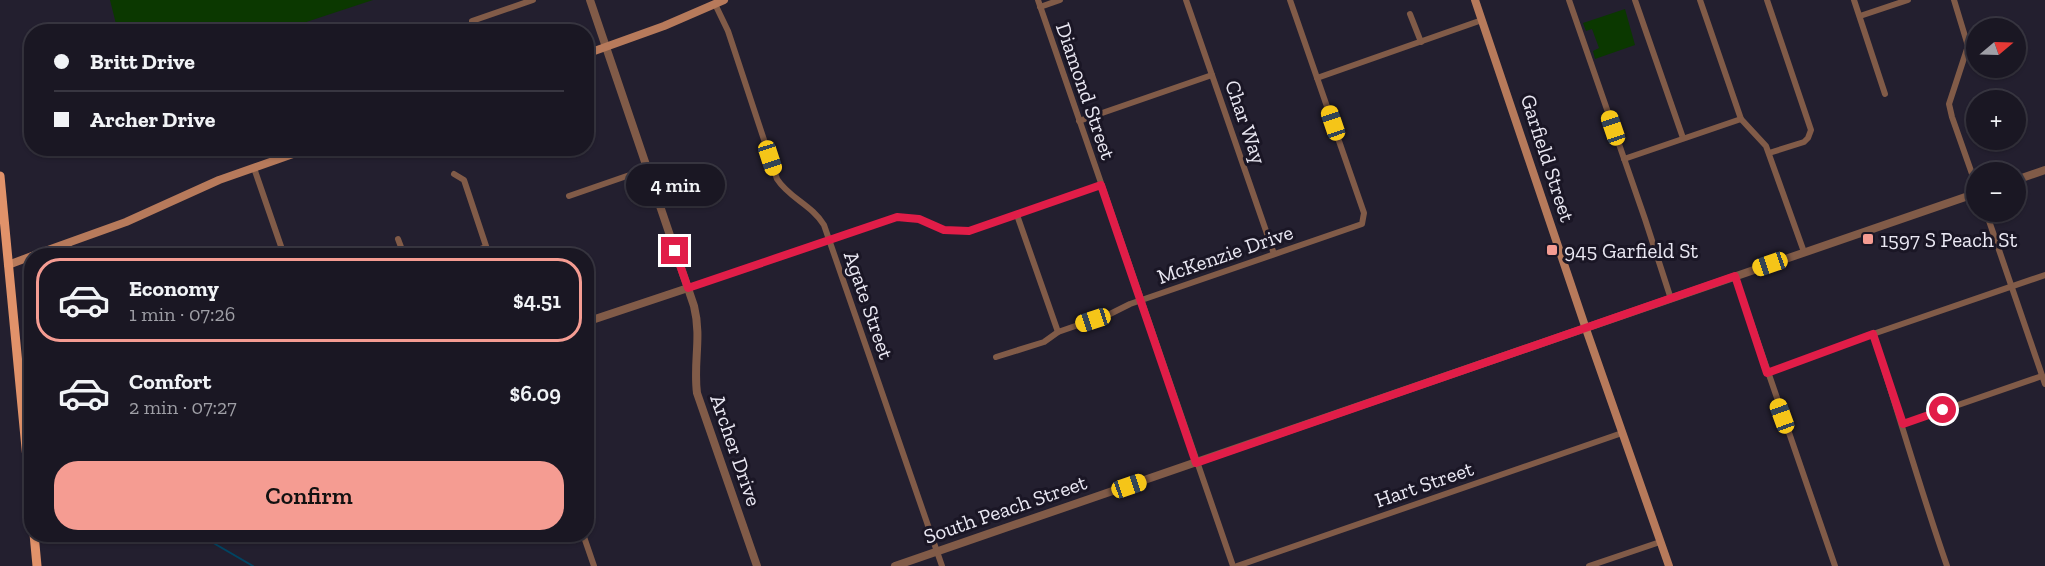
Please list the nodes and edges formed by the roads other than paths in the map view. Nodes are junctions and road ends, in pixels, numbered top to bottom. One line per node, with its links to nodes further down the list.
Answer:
1 (533, 0): 19 (street)
2 (590, 0): 21 (street, Archer Drive)
3 (1060, 0): 15 (street)
4 (1186, 0): 23 (street, Char Way)
5 (1290, 0): 24 (street)
6 (1475, 0): 18 (main road, Garfield Street)
7 (1569, 0): 31 (street)
8 (1635, 0): 28 (street)
9 (1700, 0): 26 (street)
10 (1767, 0): 29 (street)
11 (1854, 0): 17 (street)
12 (1908, 0): 17 (street)
13 (1954, 0): 32 (street)
14 (720, 2): 21 (main road); 45 (street, Agate Street)
15 (1039, 3): 27 (street, Diamond Street)
16 (1410, 14): 20 (street)
17 (1860, 16): 25 (street)
18 (1482, 20): 20 (street); 64 (main road, Garfield Street)
19 (472, 21)
20 (1421, 42): 24 (street)
21 (606, 47): 22 (main road); 34 (street, Archer Drive)
22 (594, 51)
23 (1212, 75): 27 (street); 54 (street, Char Way)
24 (1317, 78): 54 (street, McKenzie Drive)
25 (1885, 94)
26 (1741, 119): 28 (street); 29 (street)
27 (1079, 121): 39 (street, Diamond Street)
28 (1683, 138): 31 (street)
29 (1769, 153): 53 (street)
30 (288, 156): 33 (main road)
31 (1624, 159): 61 (street)
32 (1968, 162)
33 (255, 168): 46 (main road); 50 (street)
34 (647, 169): 40 (street); 60 (street, Archer Drive)
35 (2045, 170): 38 (street)
36 (454, 174): 47 (street)
37 (0, 176): 56 (main road)
38 (2026, 177)
39 (1101, 185): 42 (street); 62 (street, Diamond Street)
40 (569, 196)
41 (1966, 197): 53 (street, South Peach Street)
42 (1017, 215): 45 (street); 65 (street)
43 (1990, 222): 59 (street)
44 (398, 239): 51 (street)
45 (829, 239): 60 (street); 78 (street, Agate Street)
46 (68, 243): 48 (main road); 49 (street)
47 (486, 247): 52 (street)
48 (53, 248)
49 (70, 248)
50 (282, 248)
51 (401, 248)
52 (483, 248)
53 (1804, 252): 58 (street, South Peach Street)
54 (1274, 254): 62 (street, McKenzie Drive)
55 (24, 259): 56 (main road)
56 (4, 267): 73 (main road)
57 (2045, 275): 59 (street)
58 (1735, 276): 61 (street, South Peach Street); 68 (street)
59 (2012, 286): 66 (street); 69 (street)
60 (688, 288): 63 (street); 81 (street, Archer Drive)
61 (1671, 299): 64 (street, South Peach Street)
62 (1141, 300): 65 (street, McKenzie Drive); 74 (street, Diamond Street)
63 (594, 319)
64 (1586, 329): 72 (main road, Garfield Street); 74 (street, South Peach Street)
65 (1058, 332): 67 (street, McKenzie Drive)
66 (1873, 334): 68 (street); 71 (street)
67 (996, 357)
68 (1767, 373): 87 (street)
69 (2042, 376): 70 (street); 71 (street)
70 (2045, 384)
71 (1903, 424): 88 (street)
72 (1622, 433): 77 (main road, Garfield Street); 84 (street, Hart Street)
73 (24, 441)
74 (1196, 463): 78 (street, South Peach Street); 84 (street, Diamond Street)
75 (35, 542): 79 (main road)
76 (586, 542): 80 (street)
77 (1660, 542): 85 (street); 86 (main road, Garfield Street)
78 (937, 552): 82 (street, South Peach Street); 83 (street, Agate Street)
79 (37, 566)
80 (594, 566)
81 (757, 566)
82 (895, 566)
83 (942, 566)
84 (1235, 566)
85 (1589, 566)
86 (1669, 566)
87 (1835, 566)
88 (1947, 566)

